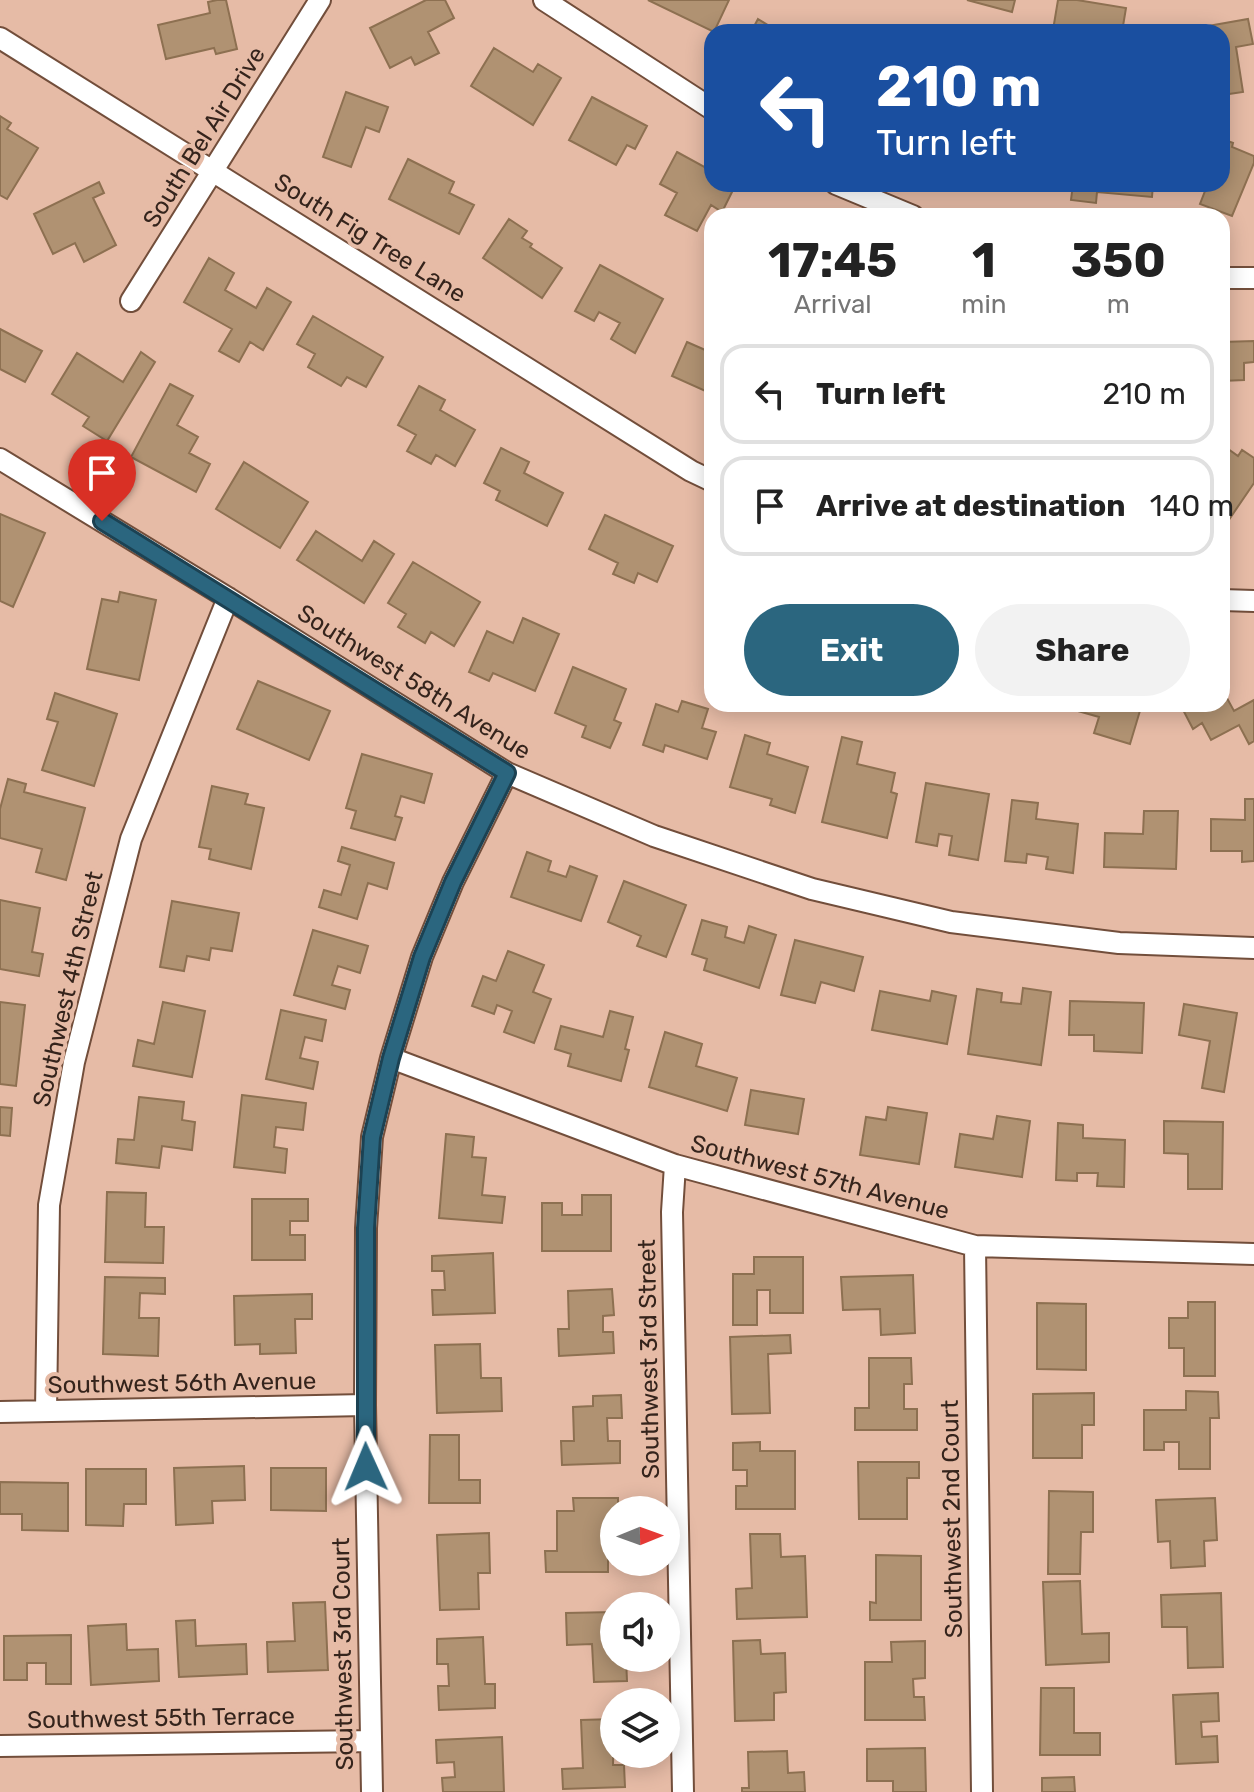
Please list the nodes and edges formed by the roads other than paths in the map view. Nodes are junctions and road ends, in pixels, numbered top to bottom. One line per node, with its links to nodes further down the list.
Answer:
1 (320, 0): 5 (street, South Bel Air Drive)
2 (544, 0): 4 (street)
3 (0, 38): 5 (street, South Fig Tree Lane)
4 (704, 104)
5 (213, 170): 10 (street, South Bel Air Drive); 12 (street, South Fig Tree Lane)
6 (855, 192): 7 (street)
7 (894, 208)
8 (1230, 278): 9 (street)
9 (1254, 278)
10 (131, 301)
11 (0, 459): 13 (street, Southwest 58th Avenue)
12 (704, 477)
13 (228, 598): 16 (street, Southwest 58th Avenue); 23 (street, Southwest 4th Street)
14 (1230, 600): 15 (street)
15 (1254, 601)
16 (507, 773): 17 (street, Southwest 58th Avenue); 18 (street, Southwest 3rd Court)
17 (1254, 948)
18 (391, 1058): 19 (street, Southwest 57th Avenue); 22 (street, Southwest 3rd Court)
19 (675, 1165): 20 (street, Southwest 57th Avenue); 28 (street, Southwest 3rd Street)
20 (975, 1246): 21 (street, Southwest 57th Avenue); 29 (street, Southwest 2nd Court)
21 (1254, 1254)
22 (365, 1405): 23 (street, Southwest 56th Avenue); 25 (street, Southwest 3rd Court)
23 (46, 1411): 24 (street, Southwest 56th Avenue)
24 (0, 1412)
25 (371, 1741): 26 (street, Southwest 55th Terrace); 27 (street, Southwest 3rd Court)
26 (0, 1746)
27 (372, 1792)
28 (683, 1792)
29 (982, 1792)

